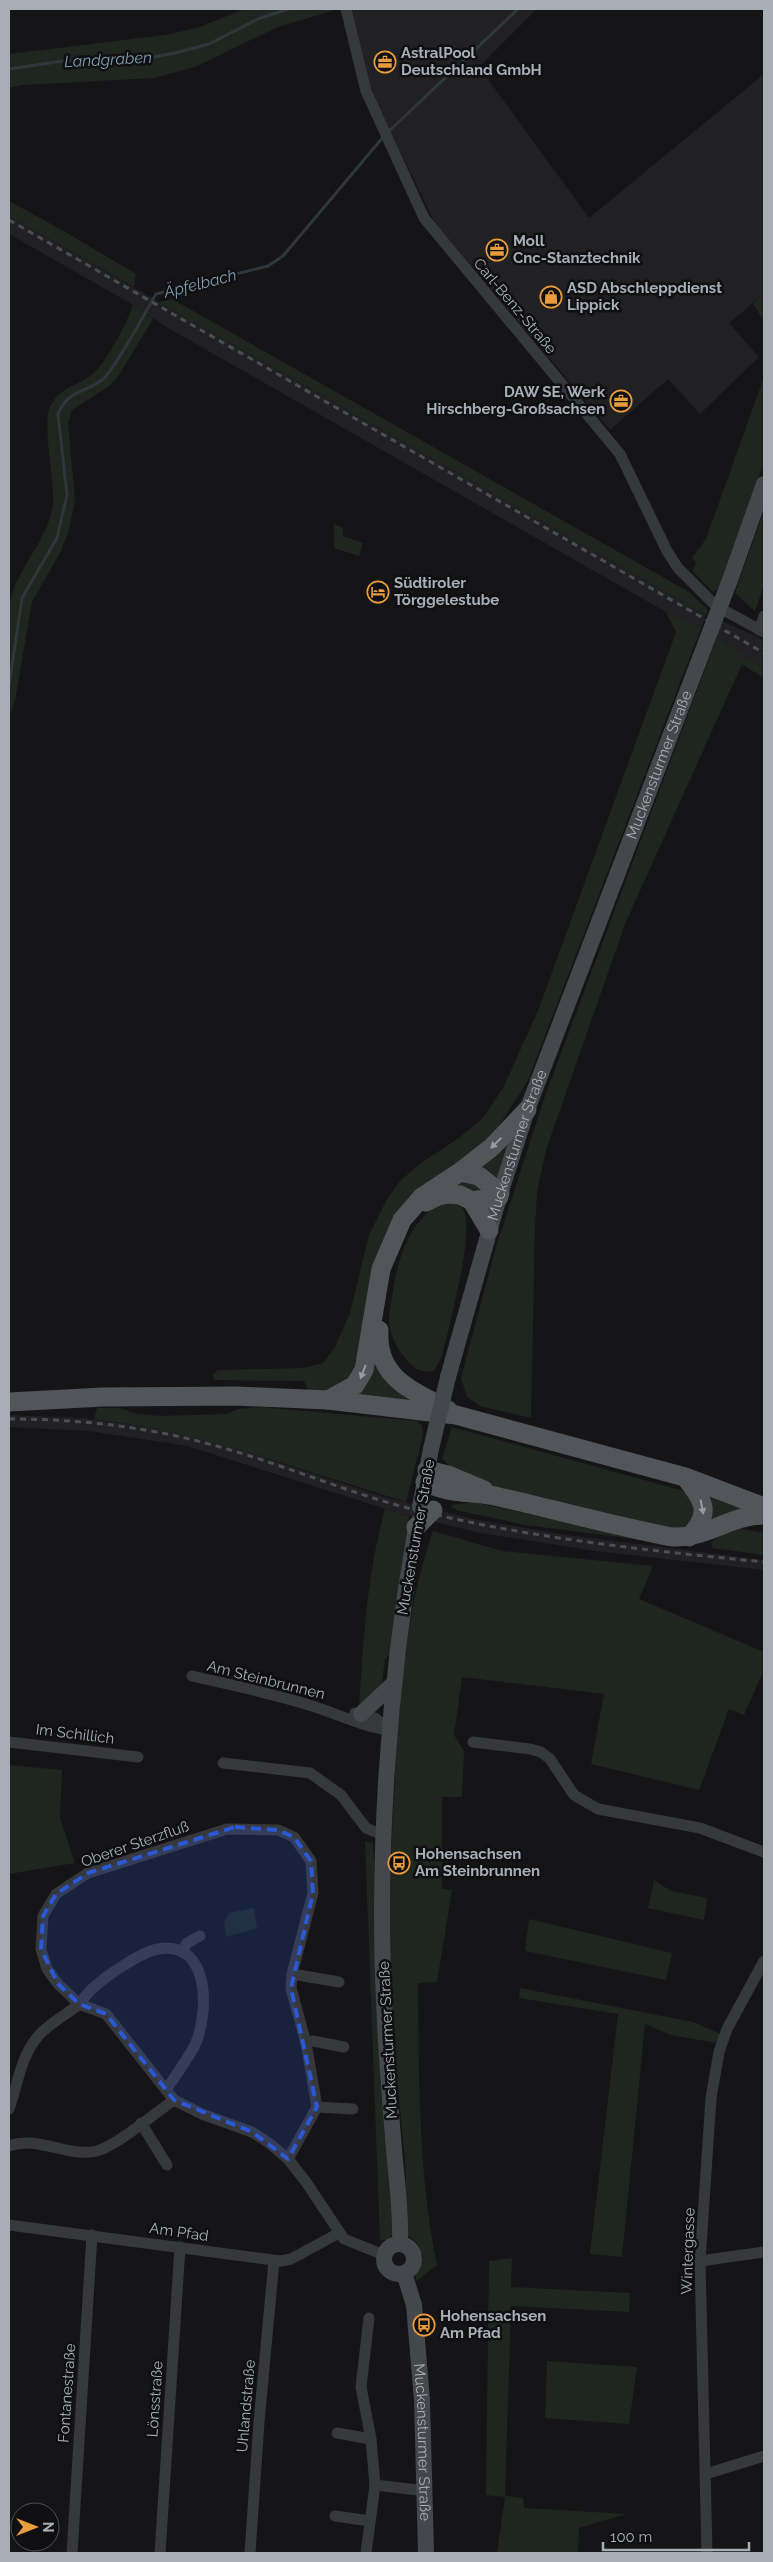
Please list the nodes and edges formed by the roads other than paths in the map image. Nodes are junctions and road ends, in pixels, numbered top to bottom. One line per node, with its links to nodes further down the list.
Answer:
1 (346, 9): 4 (street, Carl-Benz-Straße)
2 (764, 484): 5 (street, Muckensturmer Straße, bridge)
3 (764, 616): 4 (street)
4 (762, 631)
5 (527, 1110): 6 (main road, one-way to 6); 7 (street, Muckensturmer Straße)
6 (460, 1172): 7 (main road); 10 (main road, one-way to 10)
7 (500, 1195): 8 (main road); 9 (street, Muckensturmer Straße)
8 (472, 1201): 9 (main road); 12 (main road)
9 (489, 1230): 13 (street, Muckensturmer Straße, bridge)
10 (328, 1400): 11 (main road); 12 (main road)
11 (9, 1402)
12 (456, 1415): 14 (main road)
13 (426, 1476): 15 (main road); 16 (main road); 18 (street, Muckensturmer Straße)
14 (685, 1477): 17 (main road); 21 (main road, one-way to 21)
15 (456, 1493): 16 (main road); 18 (main road)
16 (496, 1496): 21 (main road)
17 (764, 1508)
18 (426, 1509): 20 (main road, bridge)
19 (764, 1515): 21 (main road)
20 (416, 1527): 23 (street, Muckensturmer Straße)
21 (689, 1537)
22 (192, 1676): 24 (street, Am Steinbrunnen)
23 (394, 1683): 25 (street); 26 (street, Muckensturmer Straße)
24 (334, 1712): 25 (street, Am Steinbrunnen); 26 (street, Am Steinbrunnen)
25 (361, 1714): 26 (street, Am Steinbrunnen)
26 (390, 1730): 31 (street, Muckensturmer Straße)
27 (9, 1742): 29 (street, Im Schillich)
28 (473, 1742): 32 (street)
29 (138, 1757)
30 (223, 1763): 31 (street)
31 (385, 1836): 53 (street, Muckensturmer Straße)
32 (764, 1852)
33 (200, 1936): 34 (street)
34 (182, 1952): 38 (street); 41 (street)
35 (764, 1961): 58 (street, Wintergasse)
36 (292, 1974): 37 (street); 38 (street, Oberer Sterzfluß); 39 (street, Oberer Sterzfluß)
37 (339, 1982)
38 (79, 2004): 41 (street, Oberer Sterzfluß); 44 (street)
39 (306, 2043): 40 (street); 43 (street, Oberer Sterzfluß)
40 (344, 2047)
41 (166, 2090): 42 (street, Oberer Sterzfluß)
42 (174, 2100): 46 (street); 48 (street, Oberer Sterzfluß)
43 (317, 2107): 45 (street); 48 (street)
44 (9, 2109)
45 (353, 2109)
46 (141, 2123): 47 (street); 49 (street)
47 (9, 2146)
48 (288, 2159): 51 (street, Oberer Sterzfluß)
49 (168, 2165)
50 (9, 2225): 52 (street, Am Pfad)
51 (339, 2233): 56 (street, Oberer Sterzfluß); 57 (street, Am Pfad)
52 (92, 2235): 54 (street, Am Pfad); 69 (street, Fontanestraße)
53 (400, 2244): 56 (street); 59 (street)
54 (180, 2247): 57 (street, Am Pfad); 70 (street, Lönsstraße)
55 (764, 2252): 58 (street)
56 (384, 2255): 59 (street)
57 (274, 2261): 71 (street, Uhlandstraße)
58 (700, 2261): 64 (street, Wintergasse)
59 (404, 2273): 66 (street, Muckensturmer Straße)
60 (369, 2318): 62 (street)
61 (337, 2433): 62 (street)
62 (371, 2439): 65 (street)
63 (764, 2456): 64 (street)
64 (706, 2474): 74 (street, Wintergasse)
65 (375, 2485): 66 (street); 68 (street)
66 (426, 2491): 73 (street, Muckensturmer Straße)
67 (335, 2516): 68 (street)
68 (370, 2521): 72 (street)
69 (72, 2553)
70 (160, 2553)
71 (250, 2553)
72 (366, 2553)
73 (426, 2553)
74 (707, 2553)

